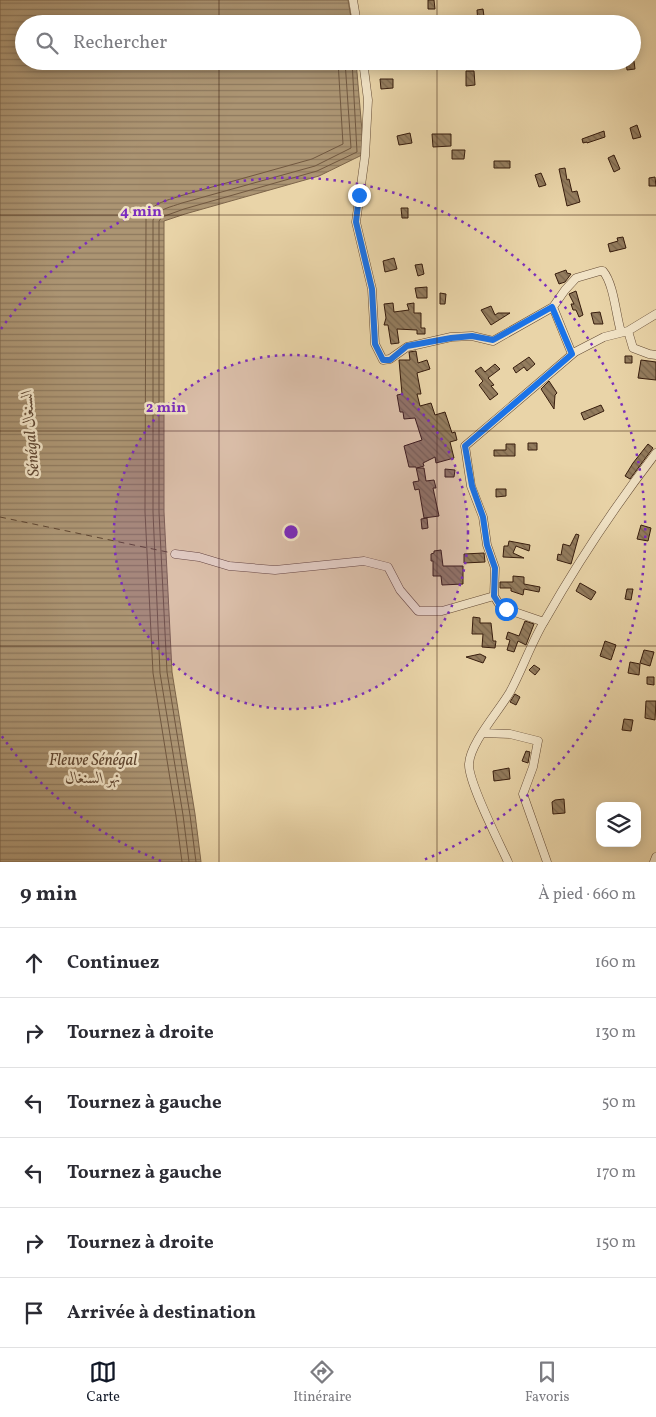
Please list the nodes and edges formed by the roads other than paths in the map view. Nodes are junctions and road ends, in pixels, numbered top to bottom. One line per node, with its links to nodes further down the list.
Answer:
1 (353, 0): 2 (street)
2 (356, 15)
3 (364, 70): 4 (street)
4 (552, 307): 6 (street); 7 (street)
5 (656, 314): 6 (street)
6 (624, 332): 7 (street); 8 (street)
7 (572, 354): 11 (street)
8 (656, 355)
9 (656, 453): 12 (street)
10 (175, 554): 11 (street)
11 (494, 596): 12 (street)
12 (544, 622): 13 (street)
13 (483, 732): 15 (street); 16 (street)
14 (656, 856): 17 (street)
15 (508, 862)
16 (547, 862)
17 (654, 862)

